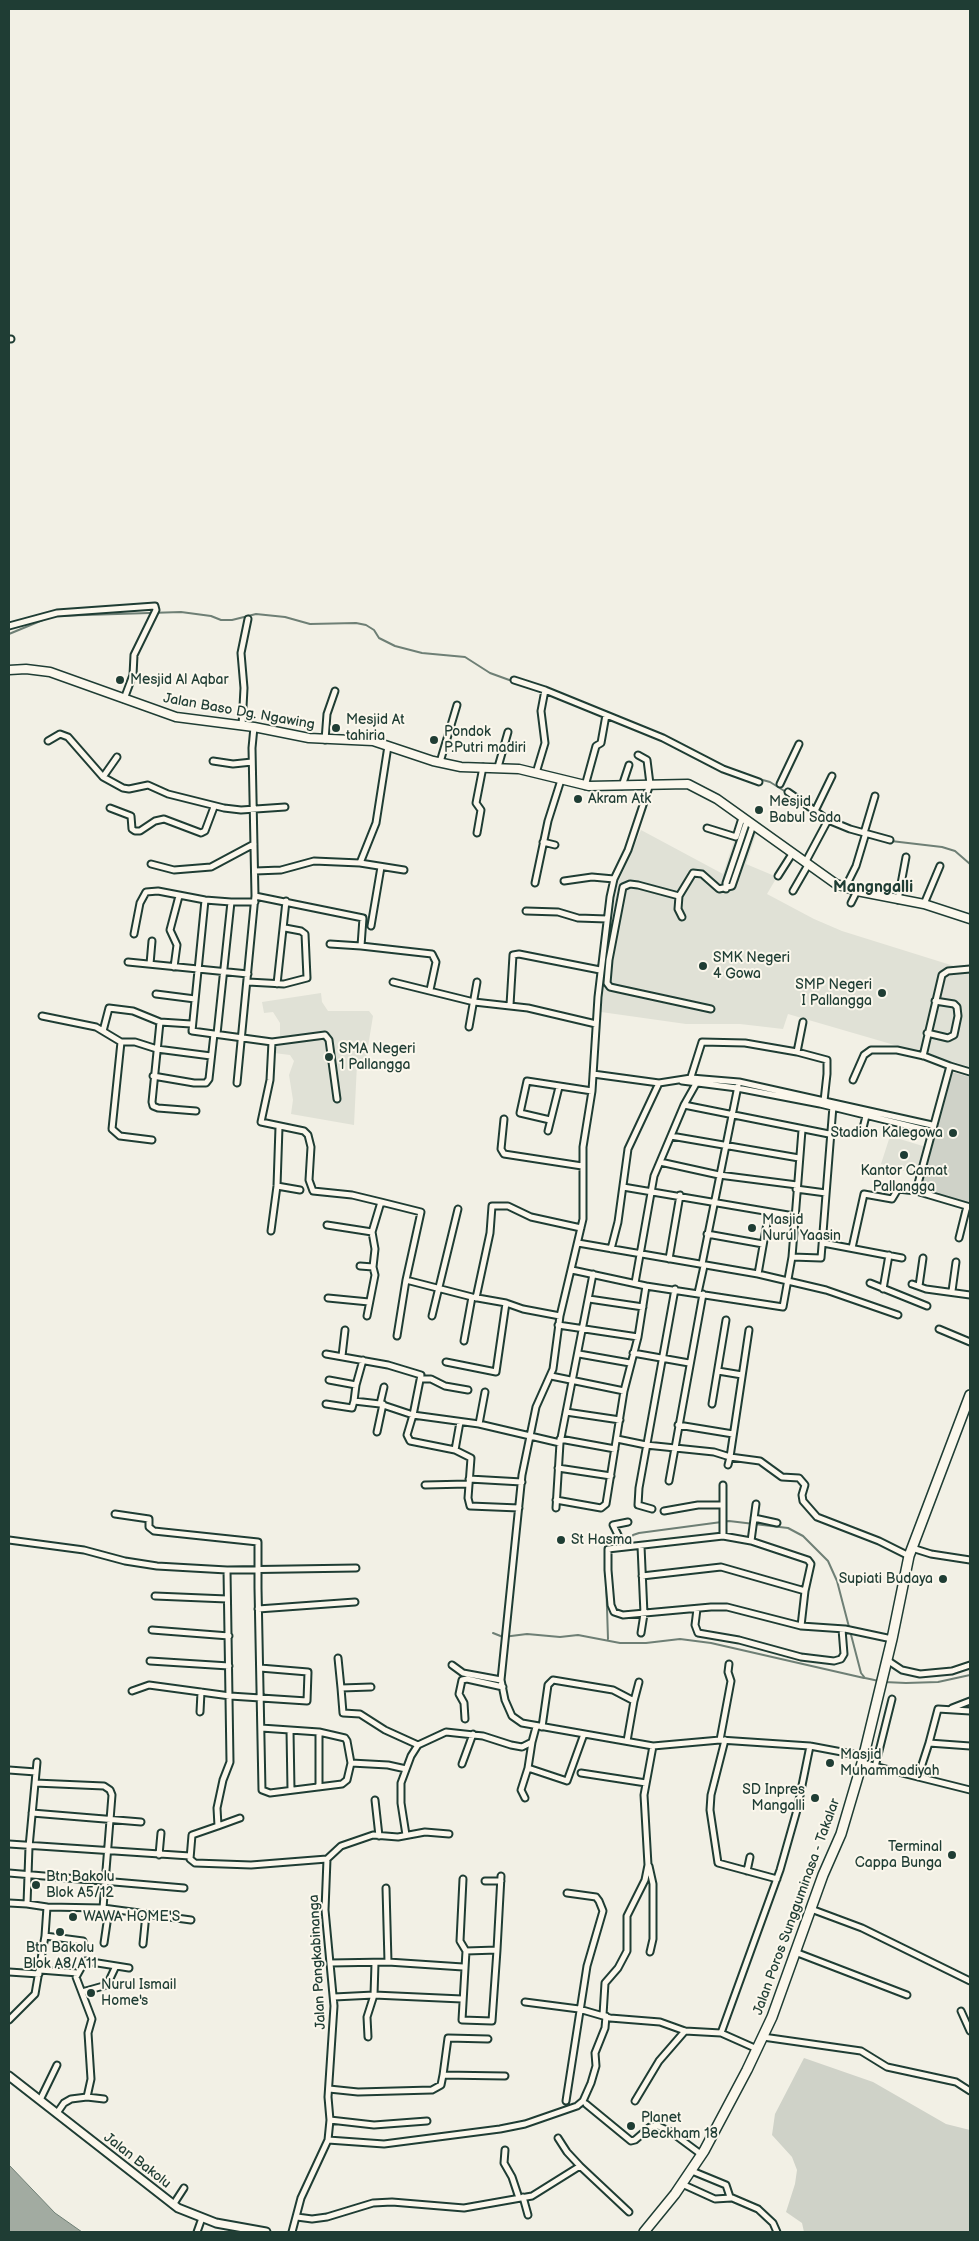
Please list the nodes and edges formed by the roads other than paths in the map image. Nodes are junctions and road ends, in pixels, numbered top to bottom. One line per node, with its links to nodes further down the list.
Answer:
1 (248, 619): 10 (street)
2 (9, 626): 7 (street)
3 (9, 670): 7 (main road, Jalan Baso Dg. Ngawing)
4 (514, 680): 6 (street)
5 (335, 691): 13 (street)
6 (544, 692): 9 (street); 25 (street)
7 (124, 699): 10 (main road, Jalan Baso Dg. Ngawing)
8 (457, 705): 21 (street)
9 (606, 716): 29 (street); 32 (street)
10 (242, 726): 11 (main road, Jalan Baso Dg. Ngawing)
11 (254, 727): 13 (main road, Jalan Baso Dg. Ngawing); 20 (street)
12 (508, 732): 24 (street)
13 (325, 740): 16 (main road, Jalan Baso Dg. Ngawing)
14 (48, 741): 27 (street)
15 (799, 744): 31 (street)
16 (388, 746): 21 (main road, Jalan Baso Dg. Ngawing); 52 (street)
17 (638, 755): 30 (street)
18 (117, 757): 27 (street)
19 (213, 761): 20 (street)
20 (252, 762): 39 (street)
21 (440, 762): 23 (main road, Jalan Baso Dg. Ngawing)
22 (629, 765): 33 (street)
23 (483, 767): 24 (main road, Jalan Baso Dg. Ngawing); 44 (street)
24 (498, 767): 25 (main road, Jalan Baso Dg. Ngawing)
25 (536, 773): 28 (main road, Jalan Baso Dg. Ngawing)
26 (832, 776): 40 (street)
27 (103, 777): 36 (street)
28 (561, 780): 32 (main road, Jalan Baso Dg. Ngawing); 47 (street)
29 (759, 782)
30 (650, 784): 33 (main road, Jalan Baso Dg. Ngawing); 42 (main road, Jalan Baso Dg. Ngawing); 60 (street)
31 (780, 784)
32 (585, 786): 33 (main road, Jalan Baso Dg. Ngawing)
33 (622, 786)
34 (788, 792): 40 (street)
35 (875, 796): 45 (street)
36 (214, 807): 38 (street); 39 (street)
37 (285, 807): 39 (street)
38 (110, 808)
39 (253, 809): 48 (street)
40 (815, 811): 41 (street)
41 (828, 820): 45 (street); 54 (street)
42 (747, 825): 43 (street); 50 (main road, Jalan Baso Dg. Ngawing); 63 (street); 63 (street)
43 (707, 828)
44 (477, 833)
45 (865, 834): 46 (street); 64 (street)
46 (890, 840)
47 (543, 842): 49 (street); 62 (street)
48 (254, 844): 53 (street); 58 (street)
49 (555, 845)
50 (792, 854): 54 (main road, Jalan Baso Dg. Ngawing); 59 (street)
51 (906, 856): 71 (street)
52 (360, 863): 56 (street); 58 (street)
53 (151, 864)
54 (806, 864): 64 (main road, Jalan Baso Dg. Ngawing); 65 (street)
55 (940, 866): 76 (street)
56 (381, 867): 57 (street); 81 (street)
57 (404, 870)
58 (255, 871): 68 (street)
59 (778, 876)
60 (614, 879): 61 (street); 79 (street)
61 (564, 881)
62 (535, 883)
63 (726, 886): 69 (street)
64 (846, 888): 66 (main road, Jalan Baso Dg. Ngawing)
65 (792, 891)
66 (857, 892): 71 (main road, Jalan Baso Dg. Ngawing); 75 (street)
67 (179, 896): 70 (street); 83 (street); 89 (street)
68 (255, 896): 72 (street); 74 (street)
69 (679, 896): 78 (street); 105 (street)
70 (205, 900): 73 (street); 90 (street)
71 (898, 900): 76 (main road, Jalan Baso Dg. Ngawing)
72 (286, 901): 82 (street); 86 (street)
73 (231, 902): 74 (street); 92 (street)
74 (255, 902): 94 (street)
75 (851, 903)
76 (924, 904): 80 (main road, Jalan Baso Dg. Ngawing)
77 (526, 912): 79 (street)
78 (682, 917)
79 (607, 919): 93 (street)
80 (970, 919)
81 (371, 926)
82 (285, 928): 98 (street); 98 (street)
83 (134, 934)
84 (152, 941): 88 (street)
85 (330, 944): 86 (street)
86 (361, 946): 99 (street)
87 (128, 962): 88 (street)
88 (150, 964): 89 (street)
89 (174, 967): 90 (street)
90 (199, 969): 92 (street); 101 (street)
91 (970, 969): 102 (street)
92 (224, 970): 94 (street); 114 (street)
93 (600, 970): 104 (street); 110 (street)
94 (248, 974): 95 (street)
95 (248, 982): 98 (street); 115 (street)
96 (393, 982): 99 (street)
97 (477, 982): 103 (street)
98 (277, 984)
99 (430, 990): 103 (street)
100 (156, 994): 101 (street)
101 (195, 999): 109 (street)
102 (935, 1001): 113 (street); 113 (street)
103 (474, 1002): 104 (street); 111 (street)
104 (510, 1005): 110 (street)
105 (711, 1009)
106 (42, 1016): 112 (street)
107 (160, 1022): 109 (street); 112 (street); 118 (street)
108 (803, 1022): 119 (street)
109 (191, 1024): 114 (street)
110 (596, 1024): 124 (street)
111 (469, 1027)
112 (103, 1031): 116 (street)
113 (927, 1033): 121 (street)
114 (215, 1034): 115 (street); 120 (street)
115 (242, 1038): 117 (street); 129 (street)
116 (121, 1042): 118 (street); 152 (street)
117 (272, 1042): 135 (street); 145 (street)
118 (156, 1049): 120 (street); 125 (street)
119 (797, 1052): 127 (street); 136 (street)
120 (211, 1056): 125 (street)
121 (923, 1056): 122 (street); 128 (street)
122 (950, 1066): 123 (street); 146 (street)
123 (970, 1072)
124 (593, 1074): 130 (street); 134 (street)
125 (153, 1076): 139 (street)
126 (700, 1078): 127 (street); 131 (street); 132 (street)
127 (690, 1080): 130 (street); 131 (street)
128 (854, 1080)
129 (237, 1083)
130 (659, 1083): 159 (street)
131 (696, 1084): 132 (street); 137 (street)
132 (738, 1085): 136 (street); 140 (street)
133 (559, 1087): 134 (street); 143 (street); 143 (street)
134 (592, 1091): 156 (street)
135 (337, 1099)
136 (822, 1102): 138 (street)
137 (684, 1105): 140 (street); 151 (street)
138 (833, 1106): 141 (street); 144 (street); 150 (street)
139 (196, 1111)
140 (731, 1115): 147 (street); 153 (street)
141 (866, 1116): 144 (street); 149 (street)
142 (504, 1119): 156 (street)
143 (550, 1120): 148 (street)
144 (903, 1121): 146 (street)
145 (279, 1127): 158 (street); 166 (street)
146 (931, 1128): 163 (street)
147 (802, 1130): 150 (street); 154 (street)
148 (548, 1131)
149 (862, 1132)
150 (829, 1134): 164 (street)
151 (671, 1136): 153 (street); 155 (street)
152 (152, 1140)
153 (725, 1146): 154 (street); 157 (street)
154 (800, 1158): 160 (street)
155 (660, 1162): 157 (street); 162 (street)
156 (582, 1166): 173 (street)
157 (719, 1175): 160 (street); 167 (street)
158 (277, 1186): 161 (street); 174 (street)
159 (624, 1187): 162 (street); 182 (street)
160 (797, 1187): 164 (street); 171 (street)
161 (300, 1190)
162 (650, 1191): 165 (street); 183 (street)
163 (916, 1191): 168 (street); 181 (street)
164 (826, 1193): 179 (street)
165 (680, 1195): 167 (street); 186 (street)
166 (380, 1202): 175 (street); 196 (street)
167 (714, 1202): 170 (street); 176 (street)
168 (969, 1207): 177 (street)
169 (458, 1209): 203 (street)
170 (769, 1212): 171 (street); 180 (street)
171 (794, 1216): 185 (street)
172 (327, 1225): 175 (street)
173 (581, 1228): 178 (street); 209 (street)
174 (271, 1231)
175 (372, 1232): 192 (street)
176 (707, 1234): 180 (street); 190 (street)
177 (959, 1238)
178 (578, 1243): 182 (street); 193 (street)
179 (823, 1243): 181 (street); 185 (street)
180 (762, 1244): 195 (street)
181 (852, 1248): 184 (street)
182 (611, 1249): 183 (street)
183 (641, 1254): 186 (street); 197 (street)
184 (889, 1255): 187 (street); 205 (street)
185 (792, 1257): 198 (street)
186 (669, 1258): 190 (street)
187 (902, 1258)
188 (923, 1258): 202 (street)
189 (956, 1262): 206 (street)
190 (703, 1265): 195 (street); 207 (street)
191 (360, 1266): 192 (street)
192 (373, 1267): 212 (street)
193 (572, 1270): 194 (street); 219 (street)
194 (593, 1274): 197 (street); 211 (street)
195 (758, 1274): 198 (street)
196 (406, 1280): 203 (street); 226 (street)
197 (635, 1282): 201 (street)
198 (788, 1282): 207 (street); 216 (street)
199 (870, 1283): 205 (street)
200 (912, 1284): 202 (street)
201 (646, 1286): 204 (street); 215 (street)
202 (919, 1286): 206 (street)
203 (438, 1288): 209 (street); 218 (street)
204 (675, 1289): 207 (street); 234 (street)
205 (883, 1289): 214 (street)
206 (952, 1291): 208 (street)
207 (701, 1294): 238 (street)
208 (970, 1295)
209 (474, 1297): 213 (street); 228 (street)
210 (328, 1298): 212 (street)
211 (589, 1299): 215 (street); 223 (street)
212 (368, 1302): 217 (street)
213 (506, 1303): 219 (street); 236 (street)
214 (927, 1306)
215 (643, 1307): 227 (street)
216 (898, 1315)
217 (367, 1316)
218 (432, 1316)
219 (560, 1316): 221 (street)
220 (726, 1320): 239 (street)
221 (558, 1325): 223 (street); 241 (street)
222 (939, 1328): 229 (street)
223 (583, 1329): 227 (street); 232 (street)
224 (345, 1330): 233 (street)
225 (750, 1330): 240 (street)
226 (397, 1336)
227 (638, 1338): 230 (street)
228 (464, 1341)
229 (970, 1342)
230 (633, 1353): 234 (street); 237 (street)
231 (326, 1354): 233 (street)
232 (579, 1354): 237 (street); 244 (street)
233 (342, 1356): 235 (street)
234 (661, 1359): 238 (street); 266 (street)
235 (363, 1360): 243 (street); 245 (street)
236 (446, 1362)
237 (630, 1363): 248 (street)
238 (689, 1363): 260 (street)
239 (718, 1371): 240 (street); 254 (street)
240 (742, 1375): 262 (street)
241 (551, 1376): 244 (street); 263 (street)
242 (329, 1380): 245 (street)
243 (422, 1380): 247 (street); 256 (street)
244 (572, 1382): 248 (street); 255 (street)
245 (356, 1384): 251 (street)
246 (384, 1387): 253 (street)
247 (468, 1390)
248 (624, 1391): 257 (street)
249 (485, 1392): 259 (street)
250 (970, 1395): 295 (highway, Jalan Poros Sungguminasa - Takalar)
251 (354, 1401): 252 (street); 253 (street)
252 (326, 1404)
253 (382, 1404): 256 (street); 261 (street)
254 (712, 1404)
255 (566, 1412): 257 (street); 265 (street)
256 (413, 1414): 258 (street); 269 (street)
257 (620, 1420): 264 (street)
258 (460, 1422): 259 (street); 269 (street)
259 (479, 1424): 263 (street)
260 (678, 1425): 262 (street); 267 (street)
261 (378, 1432)
262 (733, 1434): 270 (street)
263 (529, 1436): 265 (street); 276 (street)
264 (617, 1439): 266 (street); 268 (street)
265 (560, 1441): 268 (street); 272 (street)
266 (646, 1445): 267 (street); 284 (street)
267 (673, 1448): 270 (street); 274 (street)
268 (615, 1449): 273 (street)
269 (456, 1450): 275 (street)
270 (730, 1456): 271 (street); 295 (street)
271 (728, 1465)
272 (558, 1468): 273 (street); 279 (street)
273 (611, 1476): 279 (street)
274 (669, 1481)
275 (468, 1482): 276 (street); 277 (street); 282 (street)
276 (522, 1482): 282 (street)
277 (425, 1485)
278 (724, 1485): 281 (street)
279 (556, 1500): 283 (street)
280 (756, 1504): 287 (street)
281 (723, 1505): 285 (street); 290 (street)
282 (519, 1508): 322 (street)
283 (556, 1508)
284 (652, 1509)
285 (664, 1511)
286 (115, 1514): 299 (street)
287 (754, 1521): 289 (street); 292 (street)
288 (628, 1522): 293 (street)
289 (776, 1523)
290 (723, 1536): 292 (street); 294 (street)
291 (9, 1540): 298 (street)
292 (751, 1542): 301 (street)
293 (622, 1543): 294 (street); 307 (street)
294 (641, 1546): 300 (street)
295 (911, 1552): 296 (street); 313 (highway, Jalan Poros Sungguminasa - Takalar)
296 (970, 1560)
297 (356, 1568): 299 (street)
298 (227, 1570): 299 (street); 303 (street)
299 (258, 1570): 305 (street)
300 (642, 1576): 301 (street); 307 (street)
301 (805, 1591): 308 (street)
302 (155, 1596): 303 (street)
303 (227, 1599): 312 (street)
304 (355, 1602): 305 (street)
305 (258, 1608): 321 (street)
306 (698, 1609): 307 (street); 308 (street); 309 (street)
307 (644, 1614): 311 (street)
308 (801, 1626): 309 (street)
309 (843, 1629): 313 (street)
310 (152, 1630): 312 (street)
311 (641, 1633)
312 (229, 1636): 320 (street)
313 (892, 1639): 316 (highway, Jalan Poros Sungguminasa - Takalar)
314 (338, 1658): 326 (street)
315 (150, 1660): 320 (street)
316 (886, 1662): 319 (street); 352 (highway, Jalan Poros Sungguminasa - Takalar)
317 (729, 1664): 344 (street)
318 (452, 1665): 322 (street)
319 (970, 1665)
320 (229, 1666): 329 (street)
321 (260, 1668): 330 (street); 330 (street)
322 (502, 1680): 325 (street)
323 (640, 1682): 332 (street)
324 (371, 1687): 326 (street)
325 (503, 1687): 337 (street); 338 (street)
326 (342, 1688): 348 (street)
327 (132, 1690): 328 (street)
328 (201, 1692): 329 (street); 336 (street)
329 (230, 1696): 330 (street); 374 (street)
330 (260, 1698): 339 (street)
331 (892, 1699): 356 (street)
332 (634, 1701): 338 (street); 345 (street)
333 (970, 1701): 334 (street)
334 (951, 1709): 335 (street); 347 (street)
335 (970, 1711)
336 (200, 1712)
337 (465, 1719)
338 (539, 1727): 343 (street); 346 (street)
339 (260, 1728): 340 (street); 366 (street)
340 (290, 1730): 341 (street); 366 (street)
341 (319, 1732): 354 (street); 365 (street)
342 (473, 1734): 346 (street); 348 (street); 355 (street)
343 (584, 1734): 345 (street); 357 (street)
344 (723, 1740): 349 (street); 350 (street); 387 (street)
345 (627, 1741): 349 (street)
346 (532, 1742): 357 (street)
347 (929, 1743): 351 (street); 362 (street)
348 (418, 1745): 358 (street)
349 (653, 1746): 364 (street)
350 (810, 1746): 352 (street); 392 (street)
351 (970, 1746)
352 (862, 1760): 356 (street); 400 (highway, Jalan Poros Sungguminasa - Takalar)
353 (37, 1762): 360 (street)
354 (351, 1763): 358 (street); 365 (street)
355 (462, 1764)
356 (875, 1767): 362 (street)
357 (528, 1768): 368 (street)
358 (406, 1769): 377 (street)
359 (9, 1770): 360 (street)
360 (36, 1772): 363 (street)
361 (581, 1773): 364 (street)
362 (918, 1777): 367 (street)
363 (35, 1783): 370 (street); 371 (street)
364 (646, 1783): 386 (street)
365 (319, 1787): 366 (street)
366 (290, 1790)
367 (970, 1790)
368 (525, 1798)
369 (375, 1800): 378 (street)
370 (32, 1813): 371 (street); 380 (street)
371 (109, 1818): 373 (street); 381 (street)
372 (240, 1818): 374 (street)
373 (141, 1822)
374 (218, 1826): 383 (street)
375 (161, 1833): 382 (street)
376 (449, 1834): 377 (street)
377 (406, 1835): 378 (street)
378 (379, 1836): 385 (street)
379 (9, 1844): 380 (street)
380 (29, 1847): 381 (street); 389 (street)
381 (108, 1850): 382 (street); 390 (street)
382 (158, 1855): 383 (street)
383 (190, 1856): 385 (street)
384 (750, 1856): 387 (street)
385 (327, 1859): 413 (street, Jalan Pangkabinanga)
386 (648, 1866): 410 (street); 430 (street)
387 (746, 1871): 392 (street)
388 (9, 1873): 389 (street)
389 (29, 1874): 390 (street); 398 (street)
390 (106, 1879): 394 (street); 401 (street)
391 (463, 1879): 409 (street)
392 (777, 1879): 434 (street)
393 (485, 1881): 408 (street)
394 (184, 1888)
395 (386, 1888): 412 (street)
396 (567, 1893): 428 (street)
397 (9, 1903): 398 (street)
398 (27, 1904): 399 (street)
399 (47, 1907): 401 (street); 404 (street)
400 (811, 1908): 411 (highway, Jalan Poros Sungguminasa - Takalar); 421 (street)
401 (106, 1909): 402 (street); 406 (street)
402 (146, 1914): 403 (street); 407 (street)
403 (191, 1920)
404 (45, 1936): 405 (street); 419 (street)
405 (82, 1941)
406 (104, 1943)
407 (143, 1944)
408 (497, 1950): 409 (street); 426 (street)
409 (466, 1951): 415 (street)
410 (650, 1952)
411 (795, 1952): 424 (street); 436 (highway, Jalan Poros Sungguminasa - Takalar)
412 (388, 1962): 414 (street); 415 (street)
413 (330, 1963): 414 (street); 425 (street, Jalan Pangkabinanga)
414 (375, 1963): 423 (street)
415 (464, 1967): 426 (street)
416 (115, 1968): 417 (street); 420 (street); 422 (street)
417 (128, 1968)
418 (9, 1972): 419 (street)
419 (40, 1972): 420 (street); 431 (street)
420 (78, 1973): 422 (street)
421 (970, 1981)
422 (82, 1992): 445 (street)
423 (374, 1995): 425 (street); 426 (street); 435 (street)
424 (907, 1995)
425 (334, 1996): 443 (street, Jalan Pangkabinanga)
426 (462, 1999)
427 (525, 2002): 428 (street)
428 (579, 2009): 430 (street); 448 (street)
429 (961, 2011): 433 (street)
430 (605, 2016): 432 (street); 455 (street)
431 (9, 2020)
432 (685, 2031): 434 (street); 449 (street)
433 (970, 2031)
434 (721, 2033): 438 (street)
435 (368, 2037)
436 (763, 2037): 438 (highway, Jalan Poros Sungguminasa - Takalar); 444 (street)
437 (488, 2039): 440 (street)
438 (757, 2049): 457 (highway, Jalan Poros Sungguminasa - Takalar)
439 (57, 2065): 447 (street)
440 (443, 2075): 442 (street); 443 (street)
441 (9, 2076): 447 (main road, Jalan Bakolu)
442 (505, 2076)
443 (329, 2089): 452 (street, Jalan Pangkabinanga)
444 (970, 2091)
445 (87, 2096): 446 (street); 451 (street)
446 (104, 2099)
447 (40, 2100): 451 (main road, Jalan Bakolu)
448 (566, 2101)
449 (635, 2101)
450 (586, 2104): 457 (street)
451 (57, 2113): 464 (main road, Jalan Bakolu)
452 (330, 2120): 453 (street); 455 (street, Jalan Pangkabinanga)
453 (427, 2121)
454 (558, 2138): 458 (street)
455 (328, 2140): 467 (street, Jalan Pangkabinanga)
456 (505, 2150): 462 (street)
457 (702, 2155): 459 (highway, Jalan Poros Sungguminasa - Takalar)
458 (580, 2166): 462 (street); 465 (street)
459 (692, 2171): 460 (highway, Jalan Poros Sungguminasa - Takalar); 463 (street)
460 (682, 2184): 463 (street); 473 (highway, Jalan Poros Sungguminasa - Takalar)
461 (184, 2188): 464 (street)
462 (521, 2197): 466 (street); 467 (street)
463 (732, 2198): 474 (street)
464 (174, 2202): 468 (main road, Jalan Bakolu)
465 (629, 2212)
466 (528, 2215)
467 (297, 2217): 470 (street, Jalan Pangkabinanga)
468 (202, 2218): 469 (main road, Jalan Bakolu); 471 (street)
469 (248, 2230): 472 (main road, Jalan Bakolu)
470 (293, 2231)
471 (197, 2232)
472 (266, 2232)
473 (644, 2232)
474 (777, 2232)

